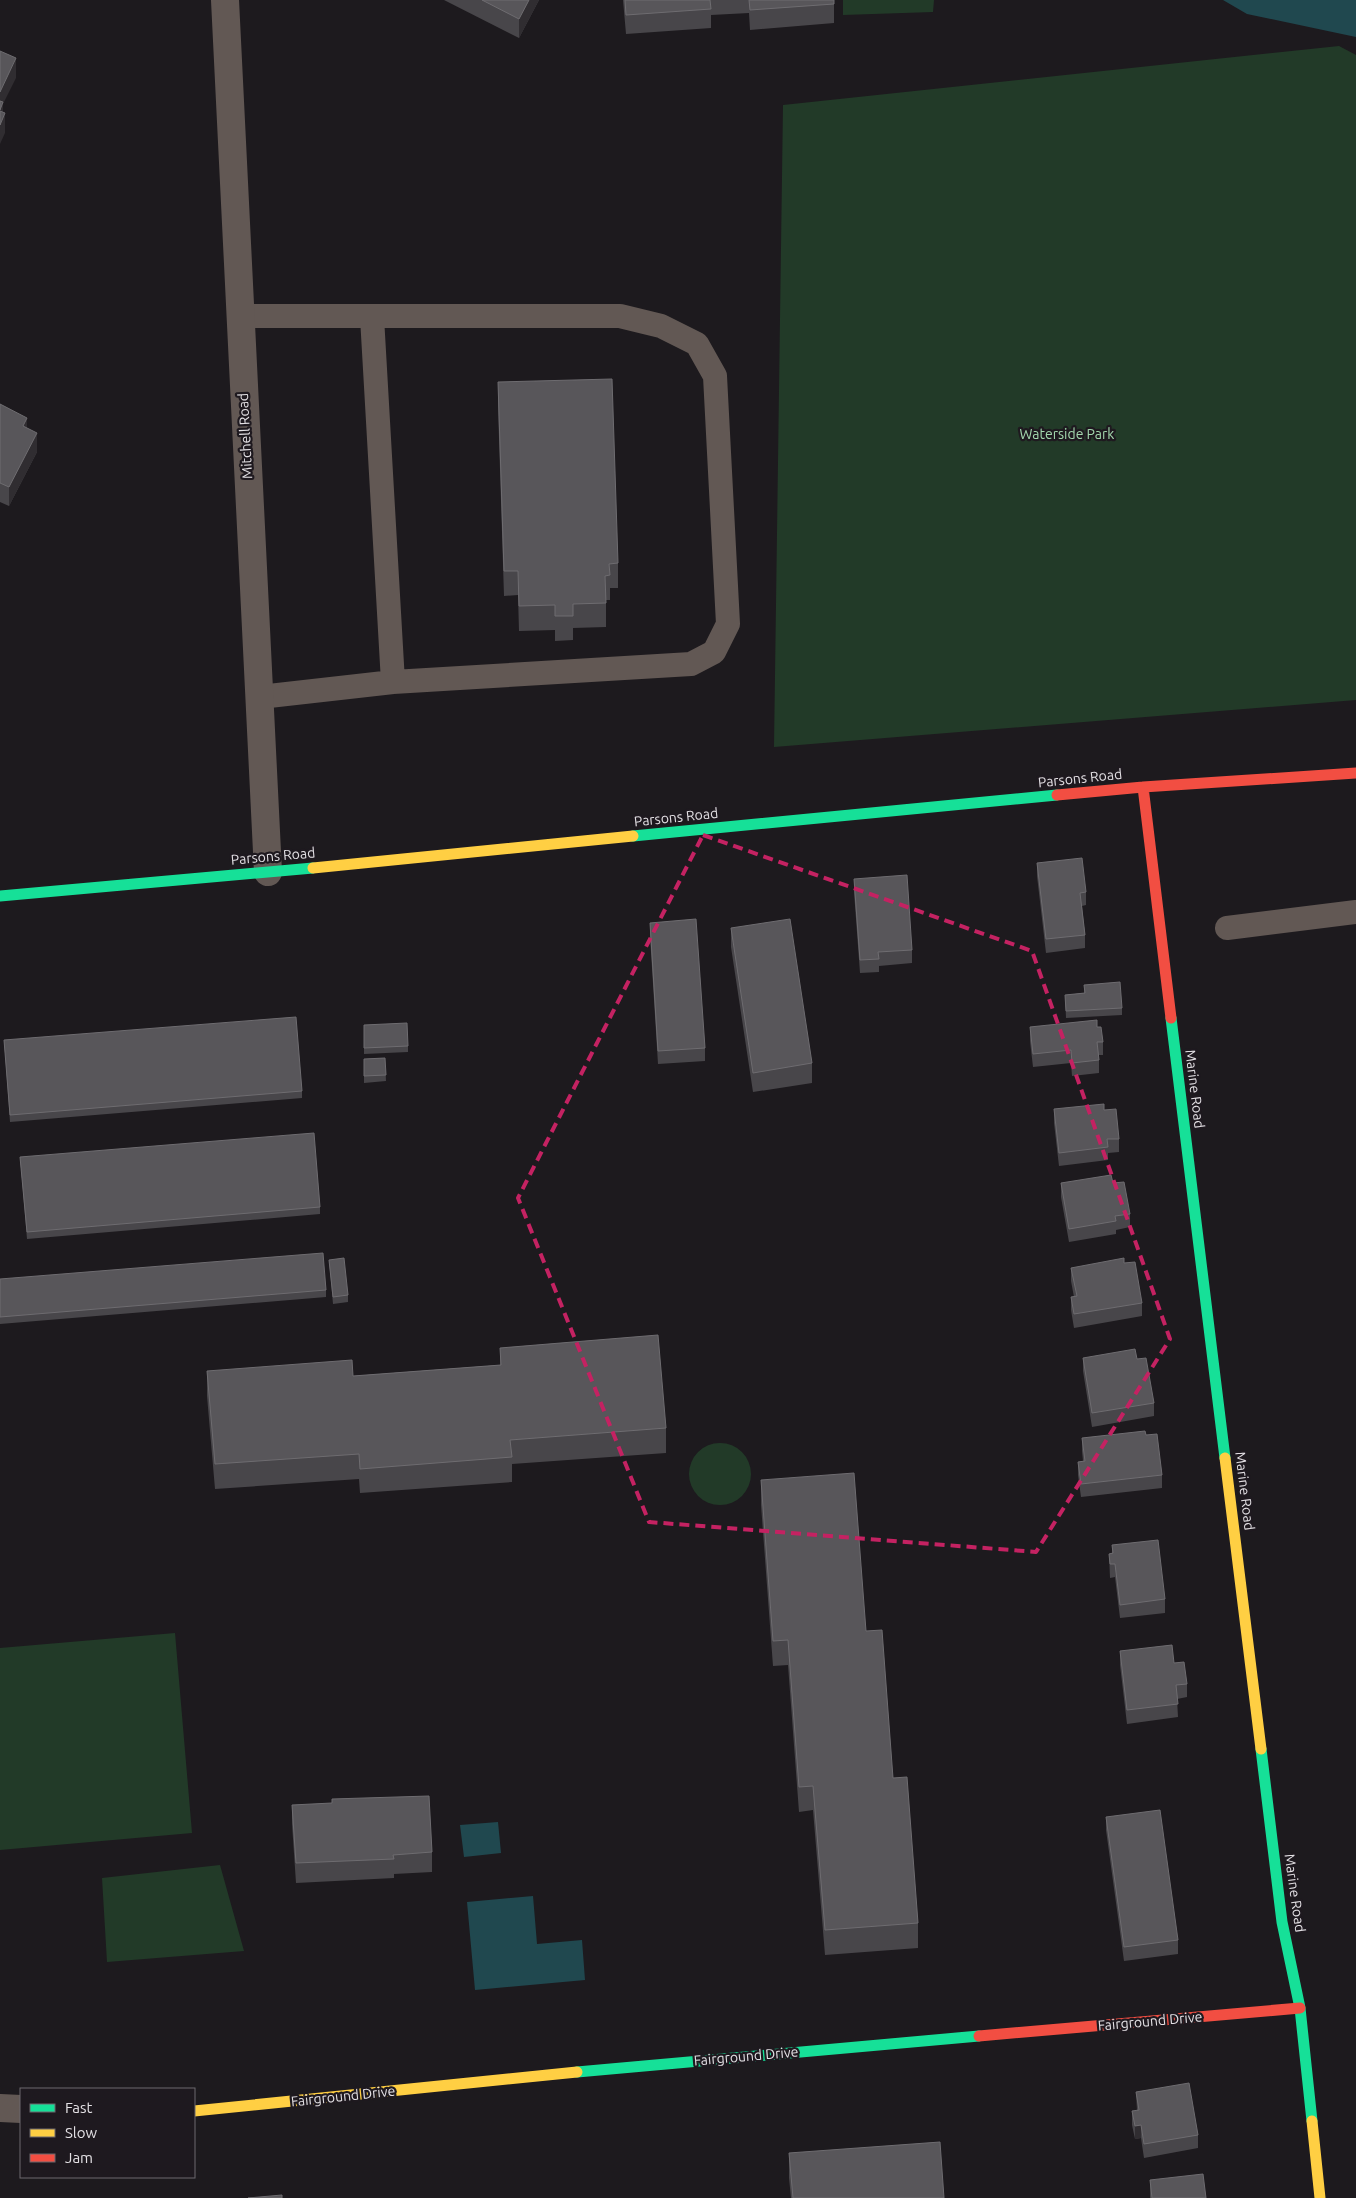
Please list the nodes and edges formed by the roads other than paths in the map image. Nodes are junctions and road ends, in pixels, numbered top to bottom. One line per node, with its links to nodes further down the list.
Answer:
1 (225, 0): 2 (street, Mitchell Road)
2 (240, 316): 3 (lane); 5 (street, Mitchell Road)
3 (372, 317): 4 (lane); 4 (lane)
4 (393, 682): 5 (lane)
5 (260, 697): 8 (street, Mitchell Road)
6 (1356, 773): 7 (street, Parsons Road)
7 (1143, 787): 8 (street, Parsons Road); 12 (street, Marine Road)
8 (268, 872): 9 (street, Parsons Road)
9 (0, 896)
10 (1356, 912): 11 (lane)
11 (1226, 928)
12 (1300, 2008): 15 (street, Fairground Drive); 16 (street, Marine Road)
13 (0, 2108): 14 (street)
14 (20, 2109)
15 (195, 2111)
16 (1320, 2198)

